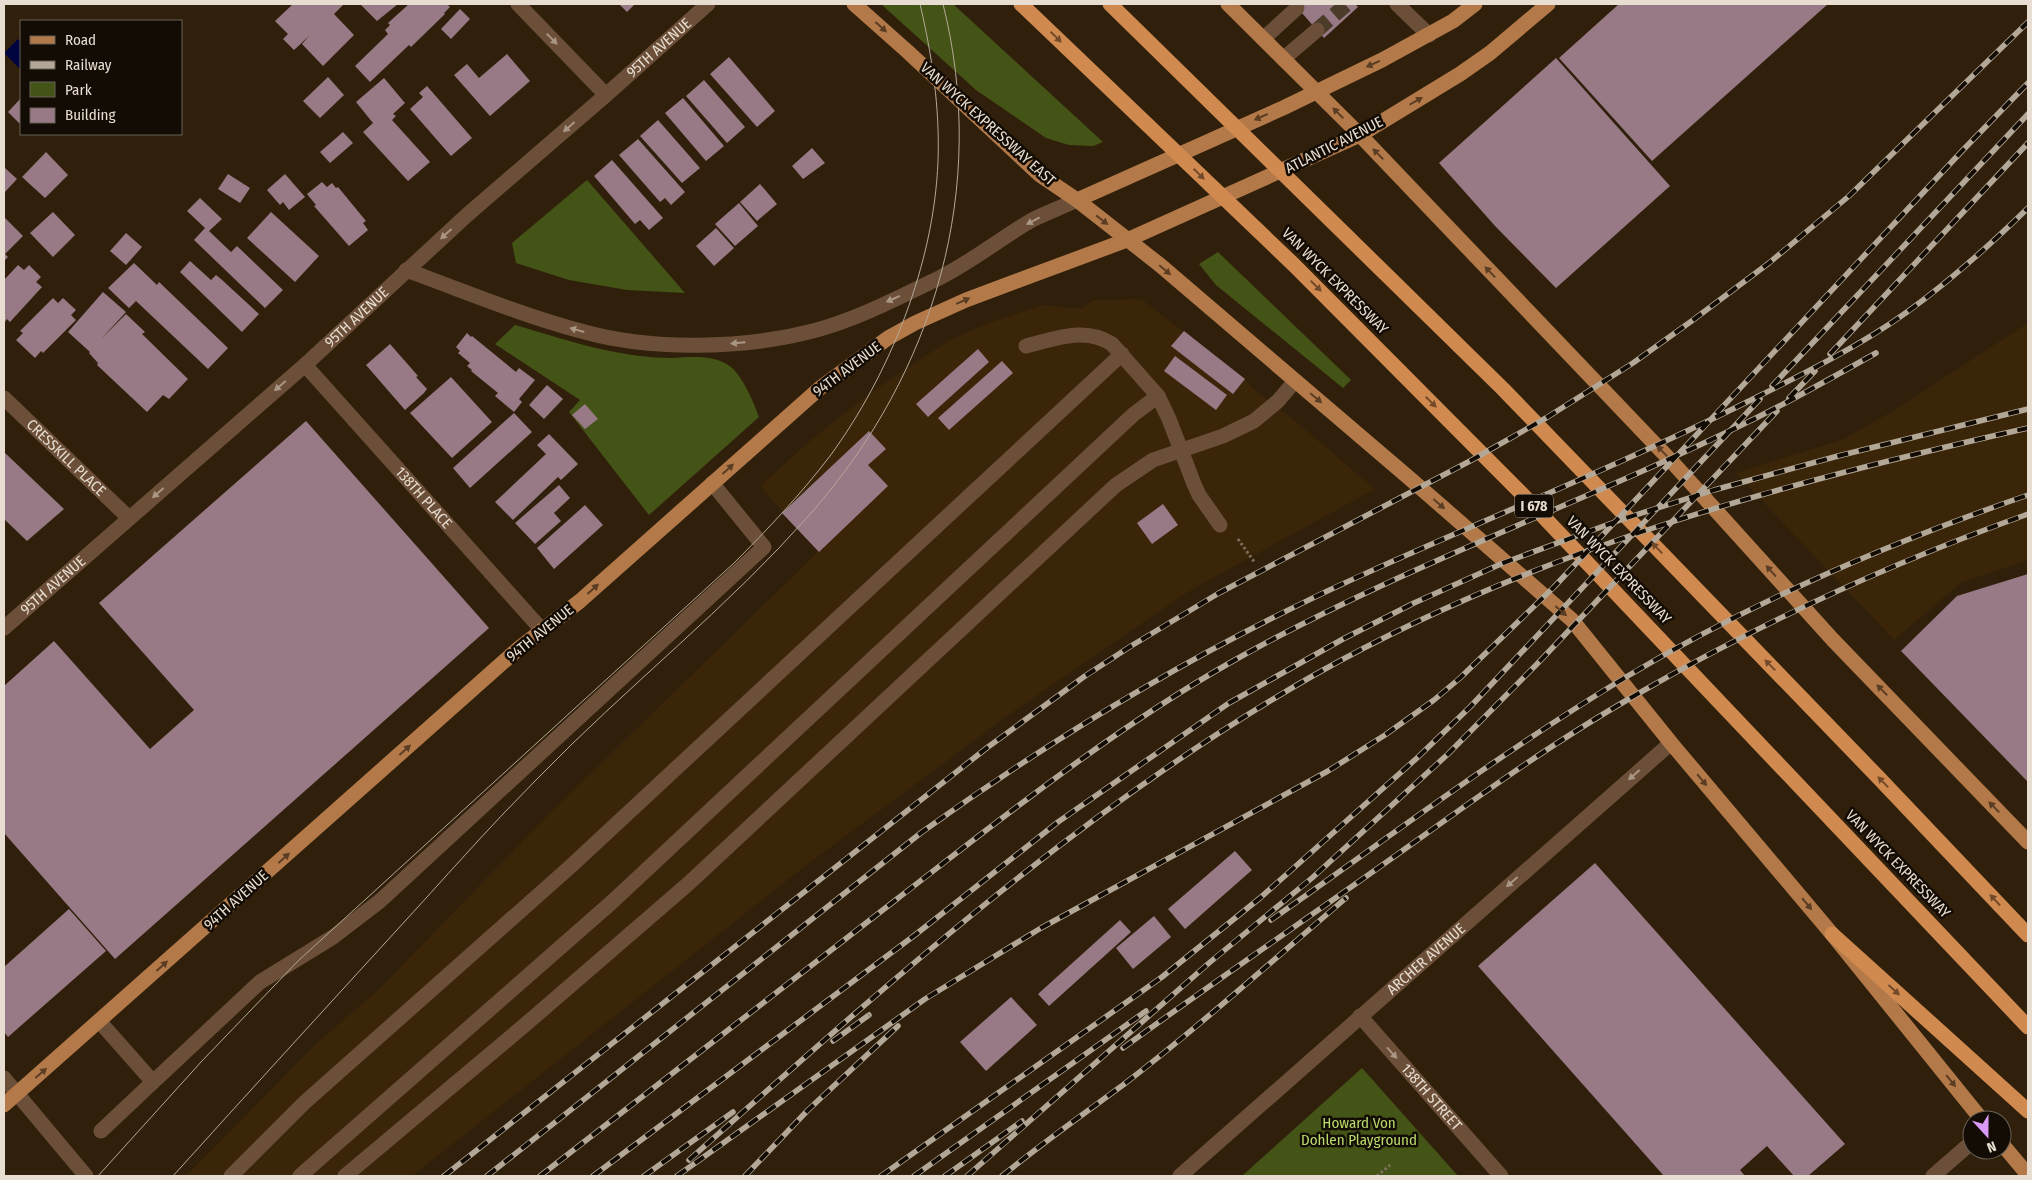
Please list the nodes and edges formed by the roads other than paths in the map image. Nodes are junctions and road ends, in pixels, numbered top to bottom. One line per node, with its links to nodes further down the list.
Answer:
1 (518, 4): 16 (street, one-way to 16)
2 (708, 4): 16 (street, 95TH AVENUE)
3 (854, 4): 18 (main road, VAN WYCK EXPRESSWAY EAST, one-way to 18)
4 (1021, 4): 39 (highway, VAN WYCK EXPRESSWAY / I 678, one-way to 39)
5 (1110, 4): 36 (highway, one-way to 5)
6 (1397, 4): 12 (street)
7 (1475, 4): 12 (main road)
8 (1548, 4): 17 (main road, ATLANTIC AVENUE, one-way to 8)
9 (1234, 6): 13 (main road)
10 (1297, 8): 13 (street)
11 (1317, 30): 14 (street)
12 (1429, 35): 15 (main road, one-way to 15)
13 (1263, 39): 14 (main road)
14 (1283, 59): 15 (main road)
15 (1316, 91): 17 (main road, one-way to 15); 18 (main road, one-way to 18)
16 (606, 95): 20 (street, 95TH AVENUE, one-way to 20)
17 (1360, 135): 19 (main road, ATLANTIC AVENUE); 34 (main road, one-way to 17)
18 (1077, 200): 19 (main road, VAN WYCK EXPRESSWAY EAST, one-way to 19); 20 (street, one-way to 20)
19 (1127, 240): 24 (main road, one-way to 24); 28 (main road, 94TH AVENUE, one-way to 19)
20 (406, 270): 23 (street, 95TH AVENUE)
21 (1026, 346): 22 (street)
22 (1122, 354): 25 (street); 51 (street)
23 (305, 365): 29 (street, 95TH AVENUE, one-way to 29); 32 (street, 138TH PLACE)
24 (1295, 381): 27 (street); 33 (main road, one-way to 33)
25 (1158, 396): 27 (street); 52 (street)
26 (4, 398): 29 (street, CRESSKILL PLACE)
27 (1180, 450): 30 (street); 53 (street)
28 (712, 482): 32 (main road, 94TH AVENUE, one-way to 28); 41 (street)
29 (129, 518): 31 (street, 95TH AVENUE)
30 (1220, 525)
31 (4, 628)
32 (542, 630): 38 (main road, 94TH AVENUE, one-way to 32)
33 (1671, 743): 35 (main road, one-way to 35); 37 (street, ARCHER AVENUE, one-way to 37)
34 (2028, 842)
35 (1832, 934): 44 (main road, one-way to 44); 45 (highway, one-way to 45)
36 (2028, 935)
37 (1360, 1016): 54 (street, ARCHER AVENUE); 55 (street, 138TH STREET, one-way to 55)
38 (100, 1022): 41 (street); 42 (main road, 94TH AVENUE, one-way to 38)
39 (2028, 1027)
40 (4, 1078): 42 (street)
41 (153, 1082): 46 (street)
42 (17, 1094): 43 (main road, 94TH AVENUE); 50 (street)
43 (4, 1105)
44 (1974, 1110)
45 (2028, 1110)
46 (101, 1131)
47 (1962, 1151): 56 (street)
48 (2012, 1156): 49 (main road)
49 (2028, 1175)
50 (86, 1176)
51 (231, 1176)
52 (300, 1176)
53 (345, 1176)
54 (1180, 1176)
55 (1502, 1176)
56 (1933, 1176)

